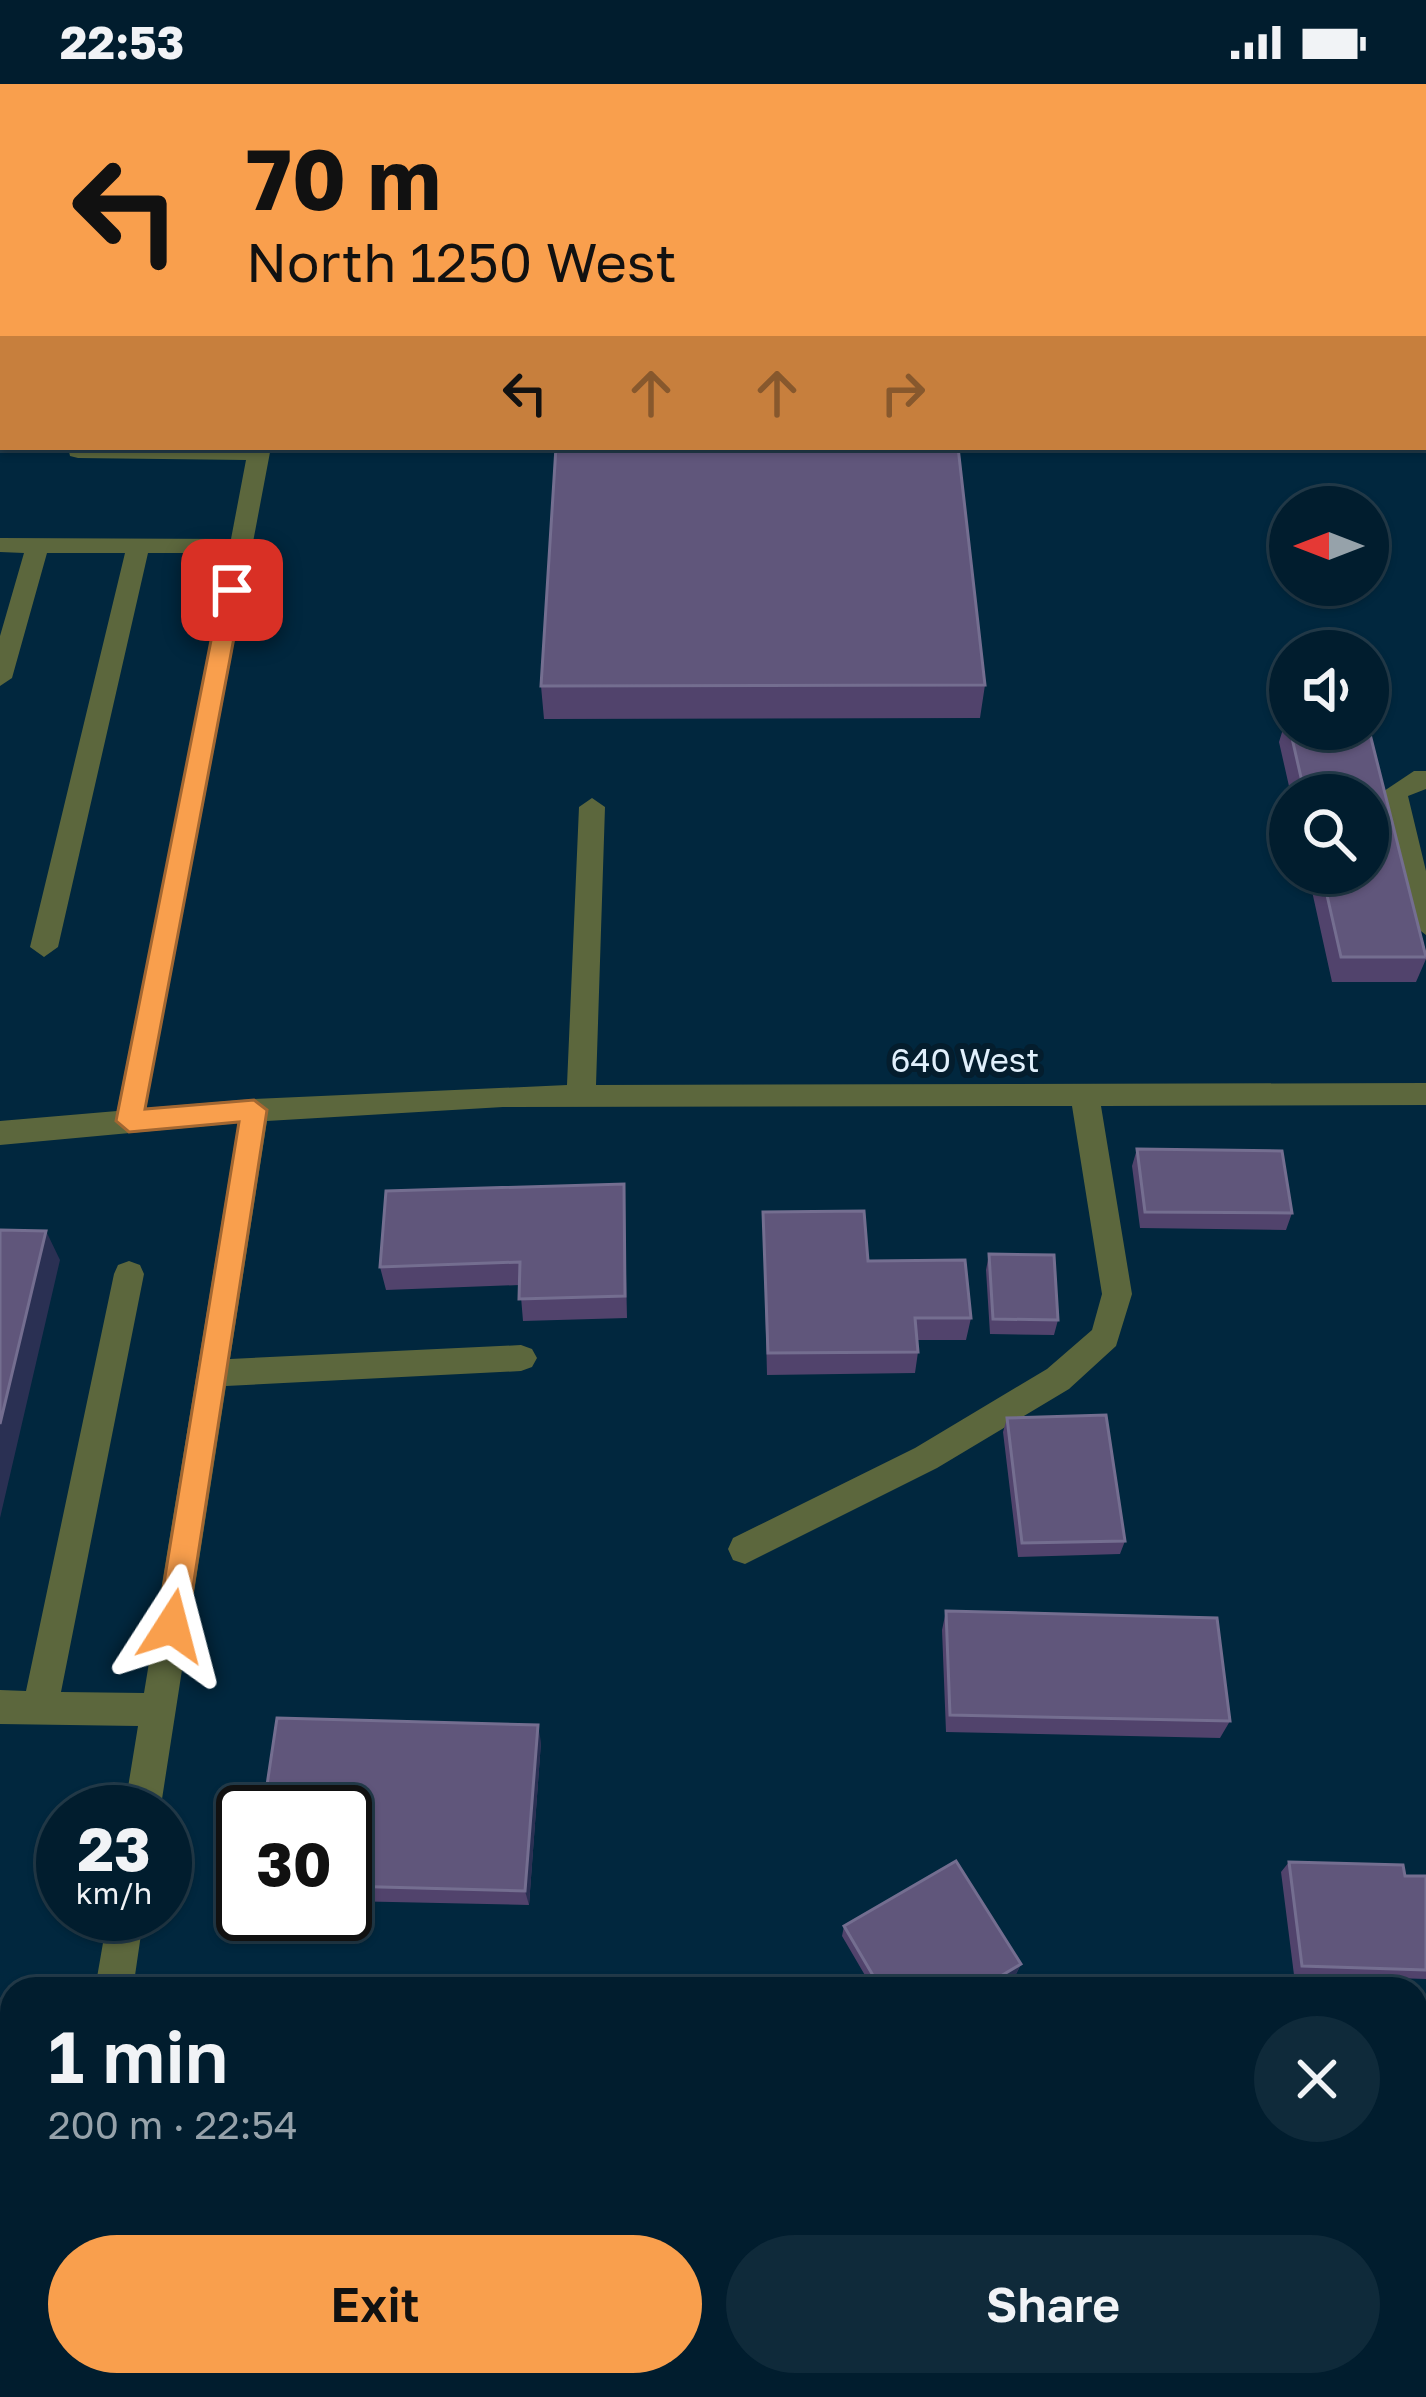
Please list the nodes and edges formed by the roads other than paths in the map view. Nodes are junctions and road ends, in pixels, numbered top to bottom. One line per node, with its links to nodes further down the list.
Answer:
1 (78, 450): 2 (street)
2 (177, 450): 3 (street)
3 (260, 450): 7 (street)
4 (0, 545): 5 (street)
5 (38, 545): 6 (street); 8 (street)
6 (138, 545): 7 (street); 12 (street)
7 (240, 546): 17 (street)
8 (0, 679)
9 (1426, 780): 11 (street)
10 (592, 808): 14 (street)
11 (1426, 925)
12 (44, 947)
13 (1426, 1094): 15 (street, 640 West)
14 (581, 1095): 15 (street, 640 West); 16 (street, 640 West)
15 (1085, 1095): 22 (street)
16 (254, 1110): 17 (street, 640 West); 21 (street)
17 (129, 1121): 18 (street, 640 West)
18 (0, 1133)
19 (129, 1274): 24 (street)
20 (521, 1358): 21 (street)
21 (212, 1373): 25 (street)
22 (745, 1549)
23 (0, 1707): 24 (street)
24 (40, 1708): 25 (street)
25 (158, 1710): 26 (street)
26 (146, 1785)
27 (122, 1941): 28 (street)
28 (116, 1977)

